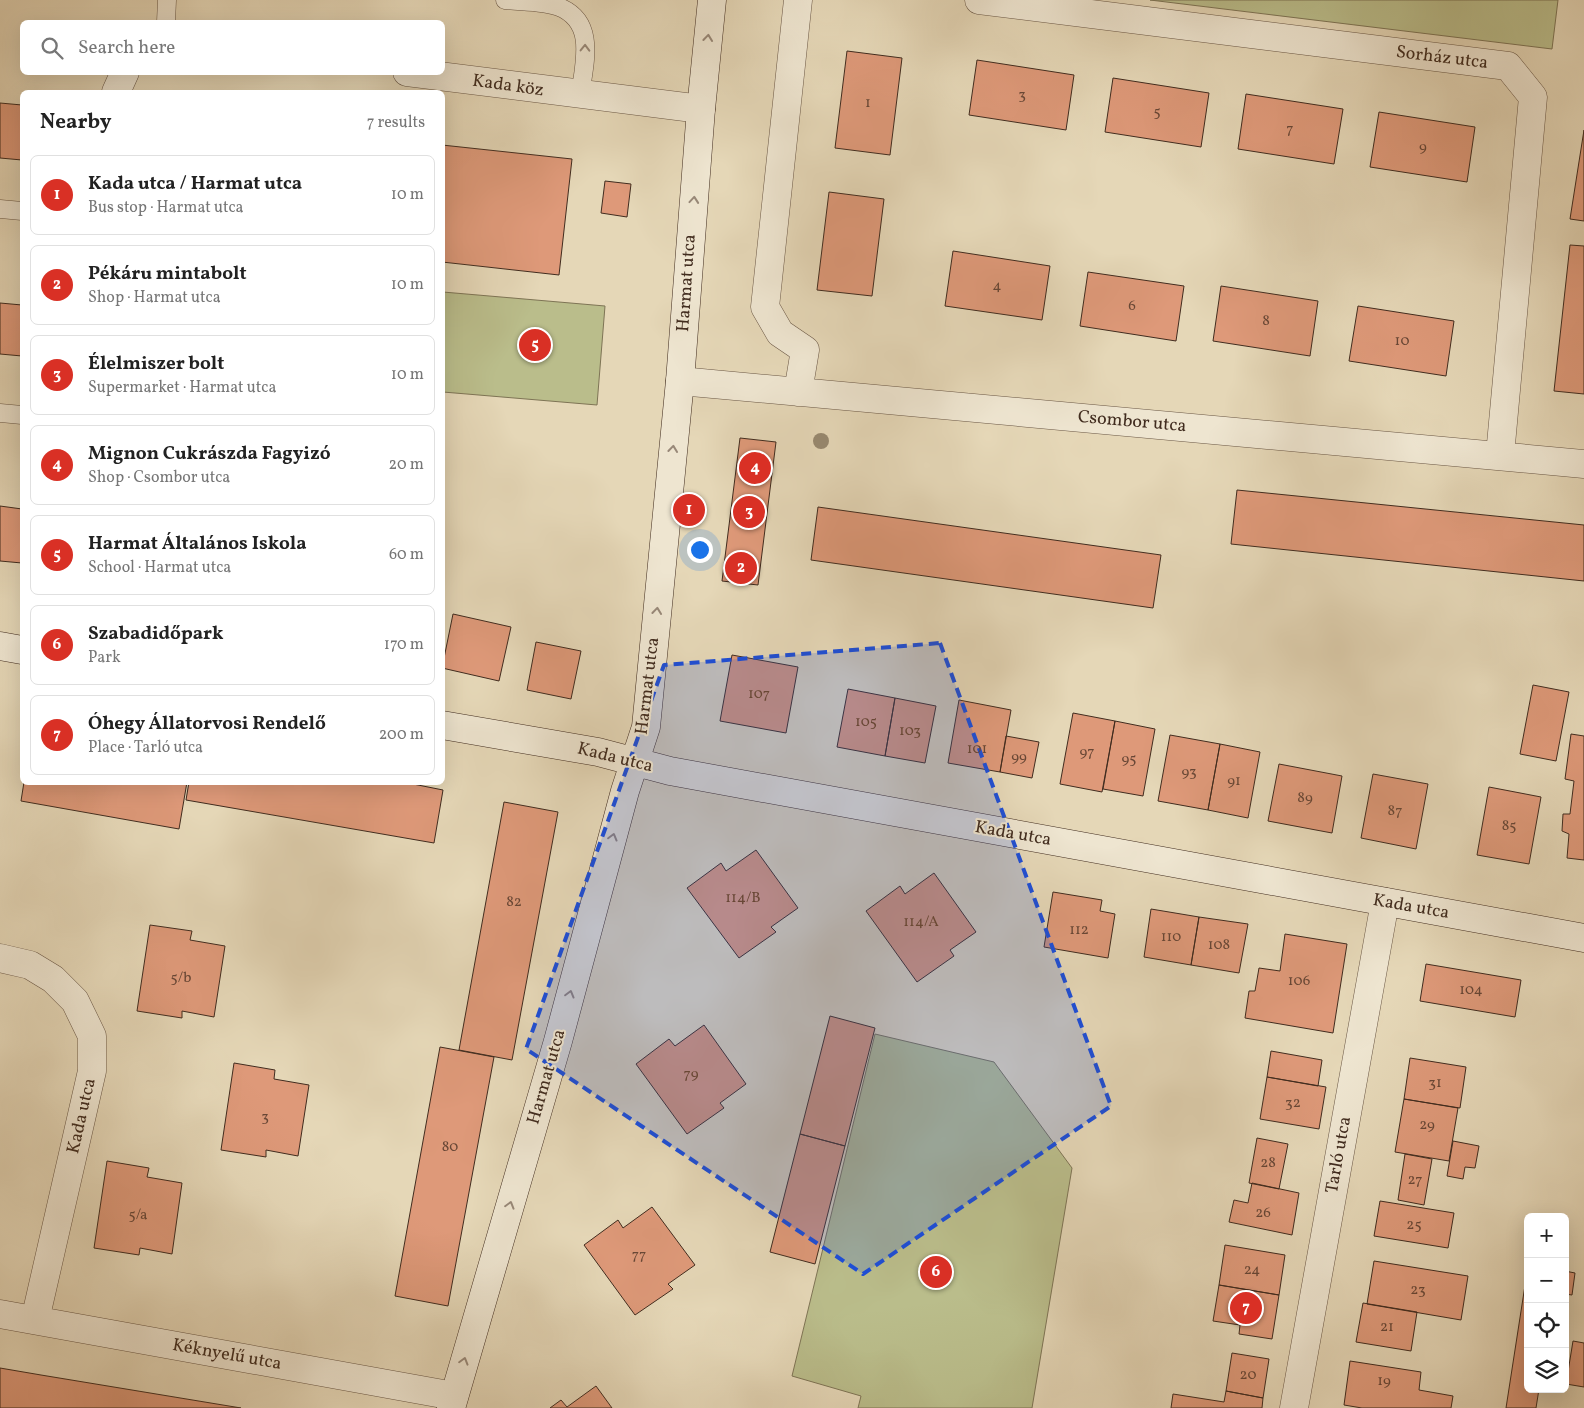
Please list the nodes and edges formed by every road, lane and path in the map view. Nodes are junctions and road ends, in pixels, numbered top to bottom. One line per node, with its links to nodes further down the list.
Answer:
1 (167, 0): 6 (lane)
2 (505, 0): 10 (lane, one-way to 2)
3 (712, 0): 11 (street, Harmat utca, one-way to 3)
4 (798, 0): 15 (street)
5 (979, 0): 18 (street, Sorház utca)
6 (166, 20)
7 (124, 75): 9 (street)
8 (429, 75): 10 (street, Kada köz)
9 (117, 90)
10 (580, 96): 11 (street, Kada köz)
11 (701, 109): 14 (street, Harmat utca, one-way to 11)
12 (0, 209): 13 (lane)
13 (20, 211)
14 (680, 381): 15 (street, Csombor utca); 23 (street, Harmat utca, one-way to 14)
15 (798, 392): 18 (street, Csombor utca)
16 (0, 413): 17 (lane)
17 (20, 415)
18 (1500, 455): 19 (street, Csombor utca)
19 (1584, 464)
20 (0, 646): 21 (street)
21 (20, 650)
22 (445, 726): 23 (street, Kada utca)
23 (635, 763): 24 (street, Kada utca); 29 (street, Harmat utca, one-way to 23)
24 (1386, 902): 25 (street, Kada utca); 30 (street, Tarló utca)
25 (1584, 938)
26 (0, 958): 28 (street, Kada utca)
27 (0, 1314): 28 (street, Kéknyelű utca)
28 (35, 1320): 29 (street, Kéknyelű utca)
29 (452, 1402)
30 (1294, 1408)

